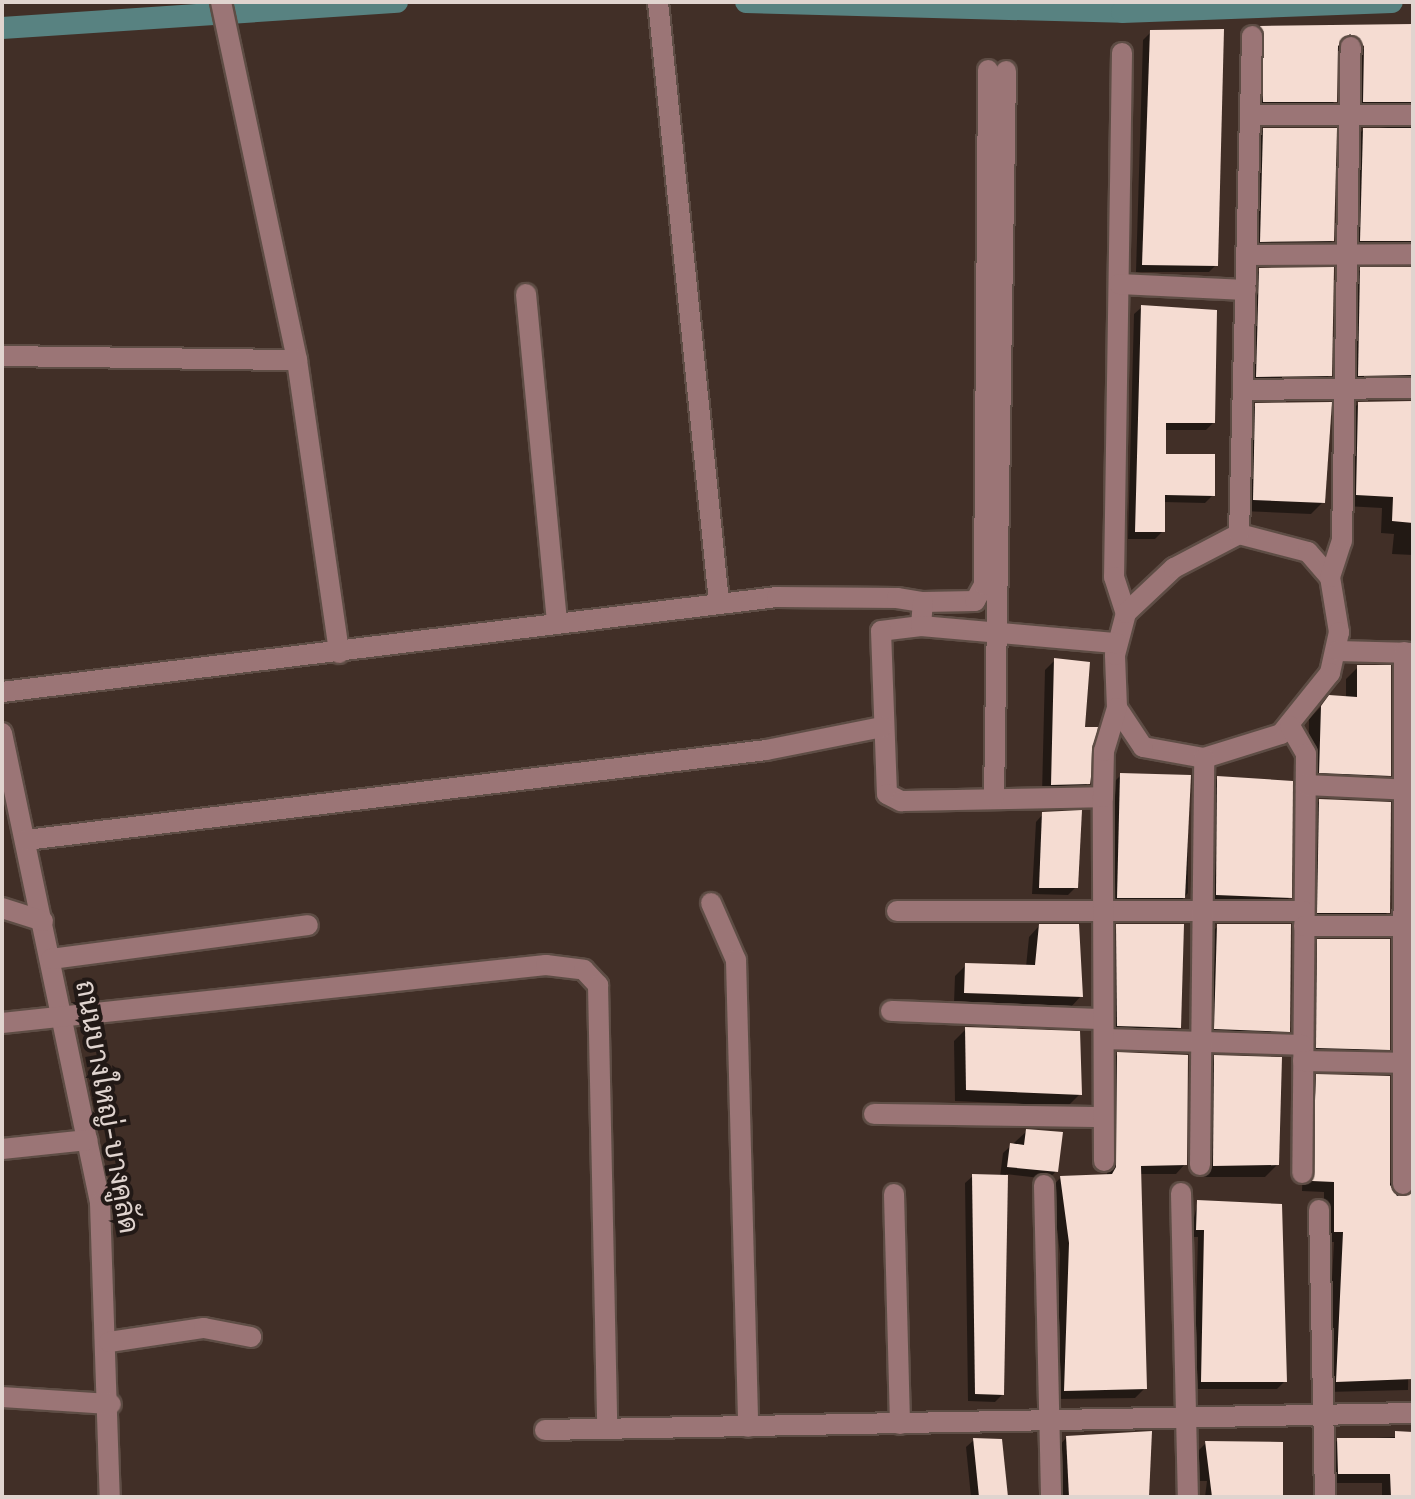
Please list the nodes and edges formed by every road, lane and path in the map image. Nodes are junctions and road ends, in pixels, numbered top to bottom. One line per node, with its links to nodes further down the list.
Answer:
1 (221, 2): 16 (street)
2 (658, 2): 23 (street)
3 (1252, 36): 6 (street)
4 (1351, 47): 8 (street)
5 (1122, 53): 12 (street)
6 (1251, 115): 8 (street); 10 (street)
7 (1413, 115): 8 (street)
8 (1350, 117): 11 (street)
9 (1413, 254): 11 (street)
10 (1247, 255): 11 (street); 13 (street)
11 (1346, 256): 19 (street)
12 (1119, 284): 13 (street); 24 (street)
13 (1246, 290): 18 (street)
14 (526, 294): 25 (street)
15 (2, 356): 16 (street)
16 (297, 360): 31 (street)
17 (1413, 388): 19 (street)
18 (1244, 390): 19 (street); 20 (street)
19 (1346, 390): 21 (street)
20 (1239, 534): 21 (street); 24 (street)
21 (1330, 577): 29 (street)
22 (923, 602): 23 (street); 26 (street); 27 (street)
23 (719, 603): 25 (street)
24 (1126, 613): 28 (street)
25 (557, 624): 31 (street)
26 (921, 626): 27 (street); 35 (street)
27 (998, 632): 28 (street); 41 (street)
28 (1117, 643): 33 (street)
29 (1338, 651): 30 (street); 34 (street)
30 (1408, 652): 39 (street)
31 (339, 653): 32 (street)
32 (2, 692)
33 (1117, 708): 37 (street); 40 (street)
34 (1290, 726): 37 (street); 38 (street)
35 (882, 727): 41 (street); 42 (street)
36 (2, 733): 42 (street, ถนนบางใหญ่-บางคูลัด)
37 (1204, 758): 45 (street)
38 (1306, 785): 39 (street); 48 (street)
39 (1409, 790): 51 (street)
40 (1103, 797): 41 (street); 46 (street)
41 (994, 798)
42 (26, 840): 49 (street, ถนนบางใหญ่-บางคูลัด)
43 (711, 903): 82 (street)
44 (5, 906): 49 (street)
45 (1206, 907): 46 (street); 48 (street); 57 (street)
46 (1105, 909): 47 (street); 56 (street)
47 (897, 911)
48 (1304, 918): 51 (street); 58 (street)
49 (43, 921): 52 (street, ถนนบางใหญ่-บางคูลัด)
50 (308, 925): 52 (street)
51 (1407, 926): 59 (street)
52 (51, 959): 54 (street, ถนนบางใหญ่-บางคูลัด)
53 (891, 1011): 56 (street)
54 (63, 1016): 55 (street); 62 (street, ถนนบางใหญ่-บางคูลัด); 81 (street)
55 (2, 1023)
56 (1103, 1029): 57 (street); 61 (street)
57 (1204, 1043): 58 (street); 65 (street)
58 (1303, 1053): 59 (street); 66 (street)
59 (1406, 1062): 67 (street)
60 (874, 1114): 61 (street)
61 (1103, 1117): 64 (street)
62 (88, 1140): 63 (street); 73 (street, ถนนบางใหญ่-บางคูลัด)
63 (2, 1149)
64 (1104, 1161)
65 (1200, 1165)
66 (1302, 1173)
67 (1403, 1184)
68 (1044, 1185): 79 (street)
69 (1181, 1193): 78 (street)
70 (894, 1194): 80 (street)
71 (1319, 1210): 77 (street)
72 (251, 1337): 73 (street)
73 (109, 1342): 75 (street, ถนนบางใหญ่-บางคูลัด)
74 (2, 1397): 75 (street)
75 (111, 1404): 84 (street, ถนนบางใหญ่-บางคูลัด)
76 (1413, 1413): 77 (street)
77 (1323, 1415): 78 (street); 87 (street)
78 (1186, 1418): 79 (street); 86 (street)
79 (1051, 1420): 80 (street); 85 (street)
80 (900, 1424): 82 (street)
81 (607, 1427): 82 (street); 83 (street)
82 (748, 1427)
83 (545, 1430)
84 (110, 1497)
85 (1051, 1497)
86 (1188, 1497)
87 (1325, 1497)

